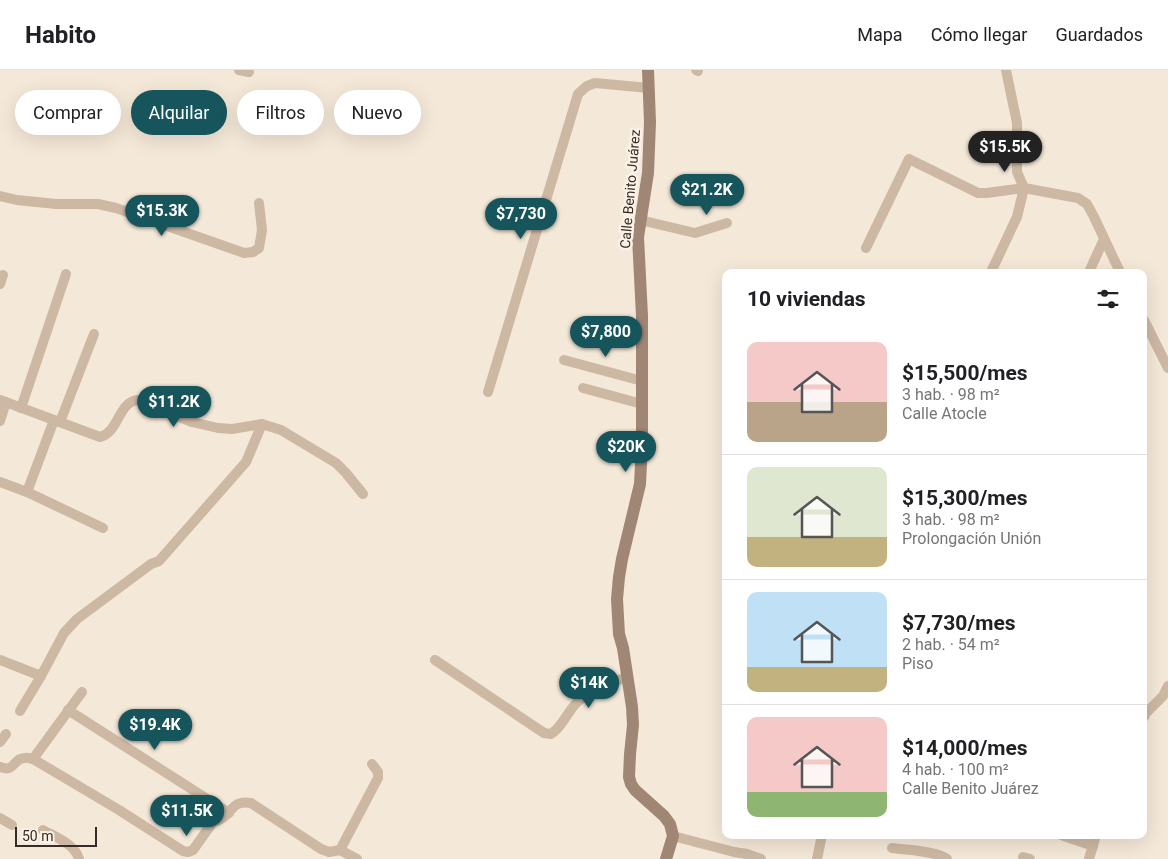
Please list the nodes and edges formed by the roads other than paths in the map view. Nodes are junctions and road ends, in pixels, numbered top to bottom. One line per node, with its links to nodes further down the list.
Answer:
1 (648, 70): 3 (street, Calle Benito Juárez)
2 (1006, 70): 4 (street)
3 (649, 88): 7 (street, Calle Benito Juárez); 21 (street)
4 (1024, 188): 9 (street); 10 (street); 11 (street)
5 (0, 196): 6 (street)
6 (260, 203)
7 (640, 220): 8 (street); 19 (street, Calle Benito Juárez)
8 (727, 223)
9 (1104, 238): 12 (street); 13 (street)
10 (866, 248)
11 (992, 269)
12 (1090, 269)
13 (1119, 269)
14 (66, 274): 24 (street)
15 (1147, 326): 18 (street)
16 (94, 334): 26 (street)
17 (564, 360): 19 (street)
18 (1168, 368)
19 (642, 381): 23 (street, Calle Benito Juárez)
20 (582, 388): 23 (street)
21 (488, 392)
22 (3, 401): 24 (street); 25 (street)
23 (642, 404): 35 (street, Calle Benito Juárez)
24 (21, 408): 26 (street)
25 (0, 421)
26 (57, 421): 27 (street); 29 (street)
27 (262, 424): 30 (street); 34 (street)
28 (0, 482): 29 (street)
29 (27, 492): 31 (street)
30 (363, 494)
31 (103, 528)
32 (0, 660): 34 (street)
33 (435, 660): 35 (street)
34 (41, 676): 39 (street)
35 (628, 676): 46 (street, Calle Benito Juárez)
36 (1168, 686): 40 (street)
37 (82, 692): 38 (street)
38 (68, 710): 41 (street); 44 (street)
39 (20, 711)
40 (1147, 712)
41 (33, 759): 43 (street); 44 (street)
42 (372, 764): 52 (street)
43 (0, 767)
44 (229, 813): 52 (street)
45 (43, 830): 53 (street)
46 (673, 836): 55 (street); 56 (street)
47 (821, 839): 57 (street)
48 (1072, 839): 50 (street)
49 (1095, 839): 50 (street)
50 (1092, 846): 59 (street)
51 (892, 848): 58 (street)
52 (340, 850): 54 (street)
53 (79, 859)
54 (357, 859)
55 (666, 859)
56 (761, 859)
57 (817, 859)
58 (947, 859)
59 (1088, 859)

